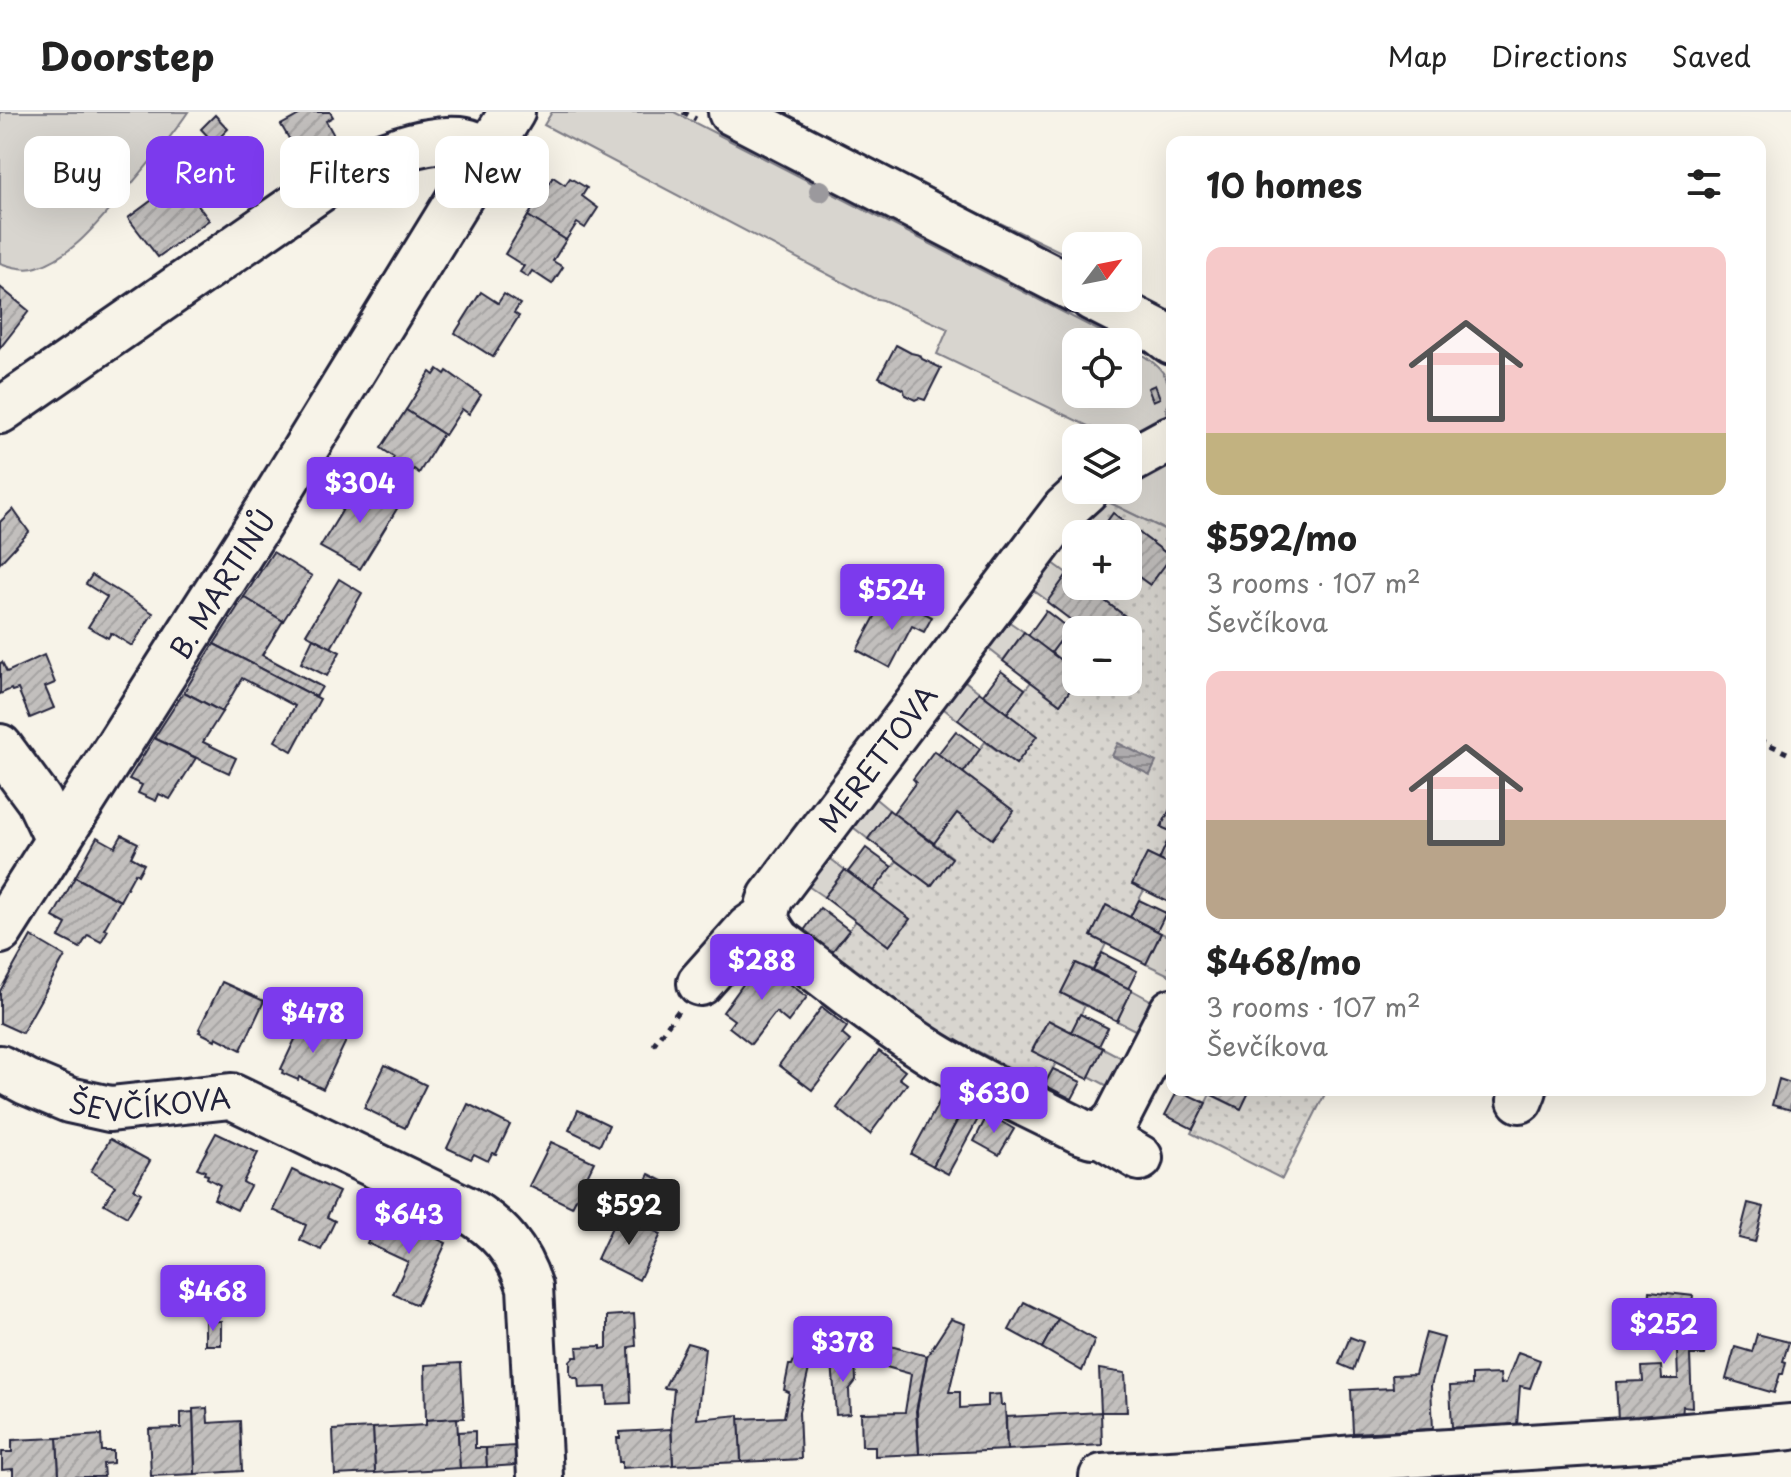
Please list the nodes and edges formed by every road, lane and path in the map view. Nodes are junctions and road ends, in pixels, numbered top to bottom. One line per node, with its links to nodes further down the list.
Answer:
1 (512, 112): 3 (street, B. MARTINŮ)
2 (731, 112): 6 (street)
3 (497, 136)
4 (435, 141): 9 (street)
5 (453, 208): 16 (street, B. MARTINŮ)
6 (1062, 283)
7 (1120, 312): 8 (street)
8 (1166, 337)
9 (0, 411)
10 (1166, 441): 11 (street)
11 (1142, 454)
12 (1071, 504): 17 (street, MERETTOVA)
13 (1766, 743): 15 (path)
14 (0, 747): 16 (street)
15 (1791, 755)
16 (58, 840): 18 (street, B. MARTINŮ)
17 (765, 917): 19 (street, MERETTOVA); 23 (street)
18 (0, 931)
19 (693, 992): 21 (path)
20 (1166, 1023): 23 (street)
21 (653, 1045)
22 (0, 1068): 26 (street, ŠEVČÍKOVA)
23 (1101, 1135): 24 (street)
24 (1140, 1158)
25 (1791, 1427): 27 (street)
26 (540, 1477)
27 (1102, 1477)

